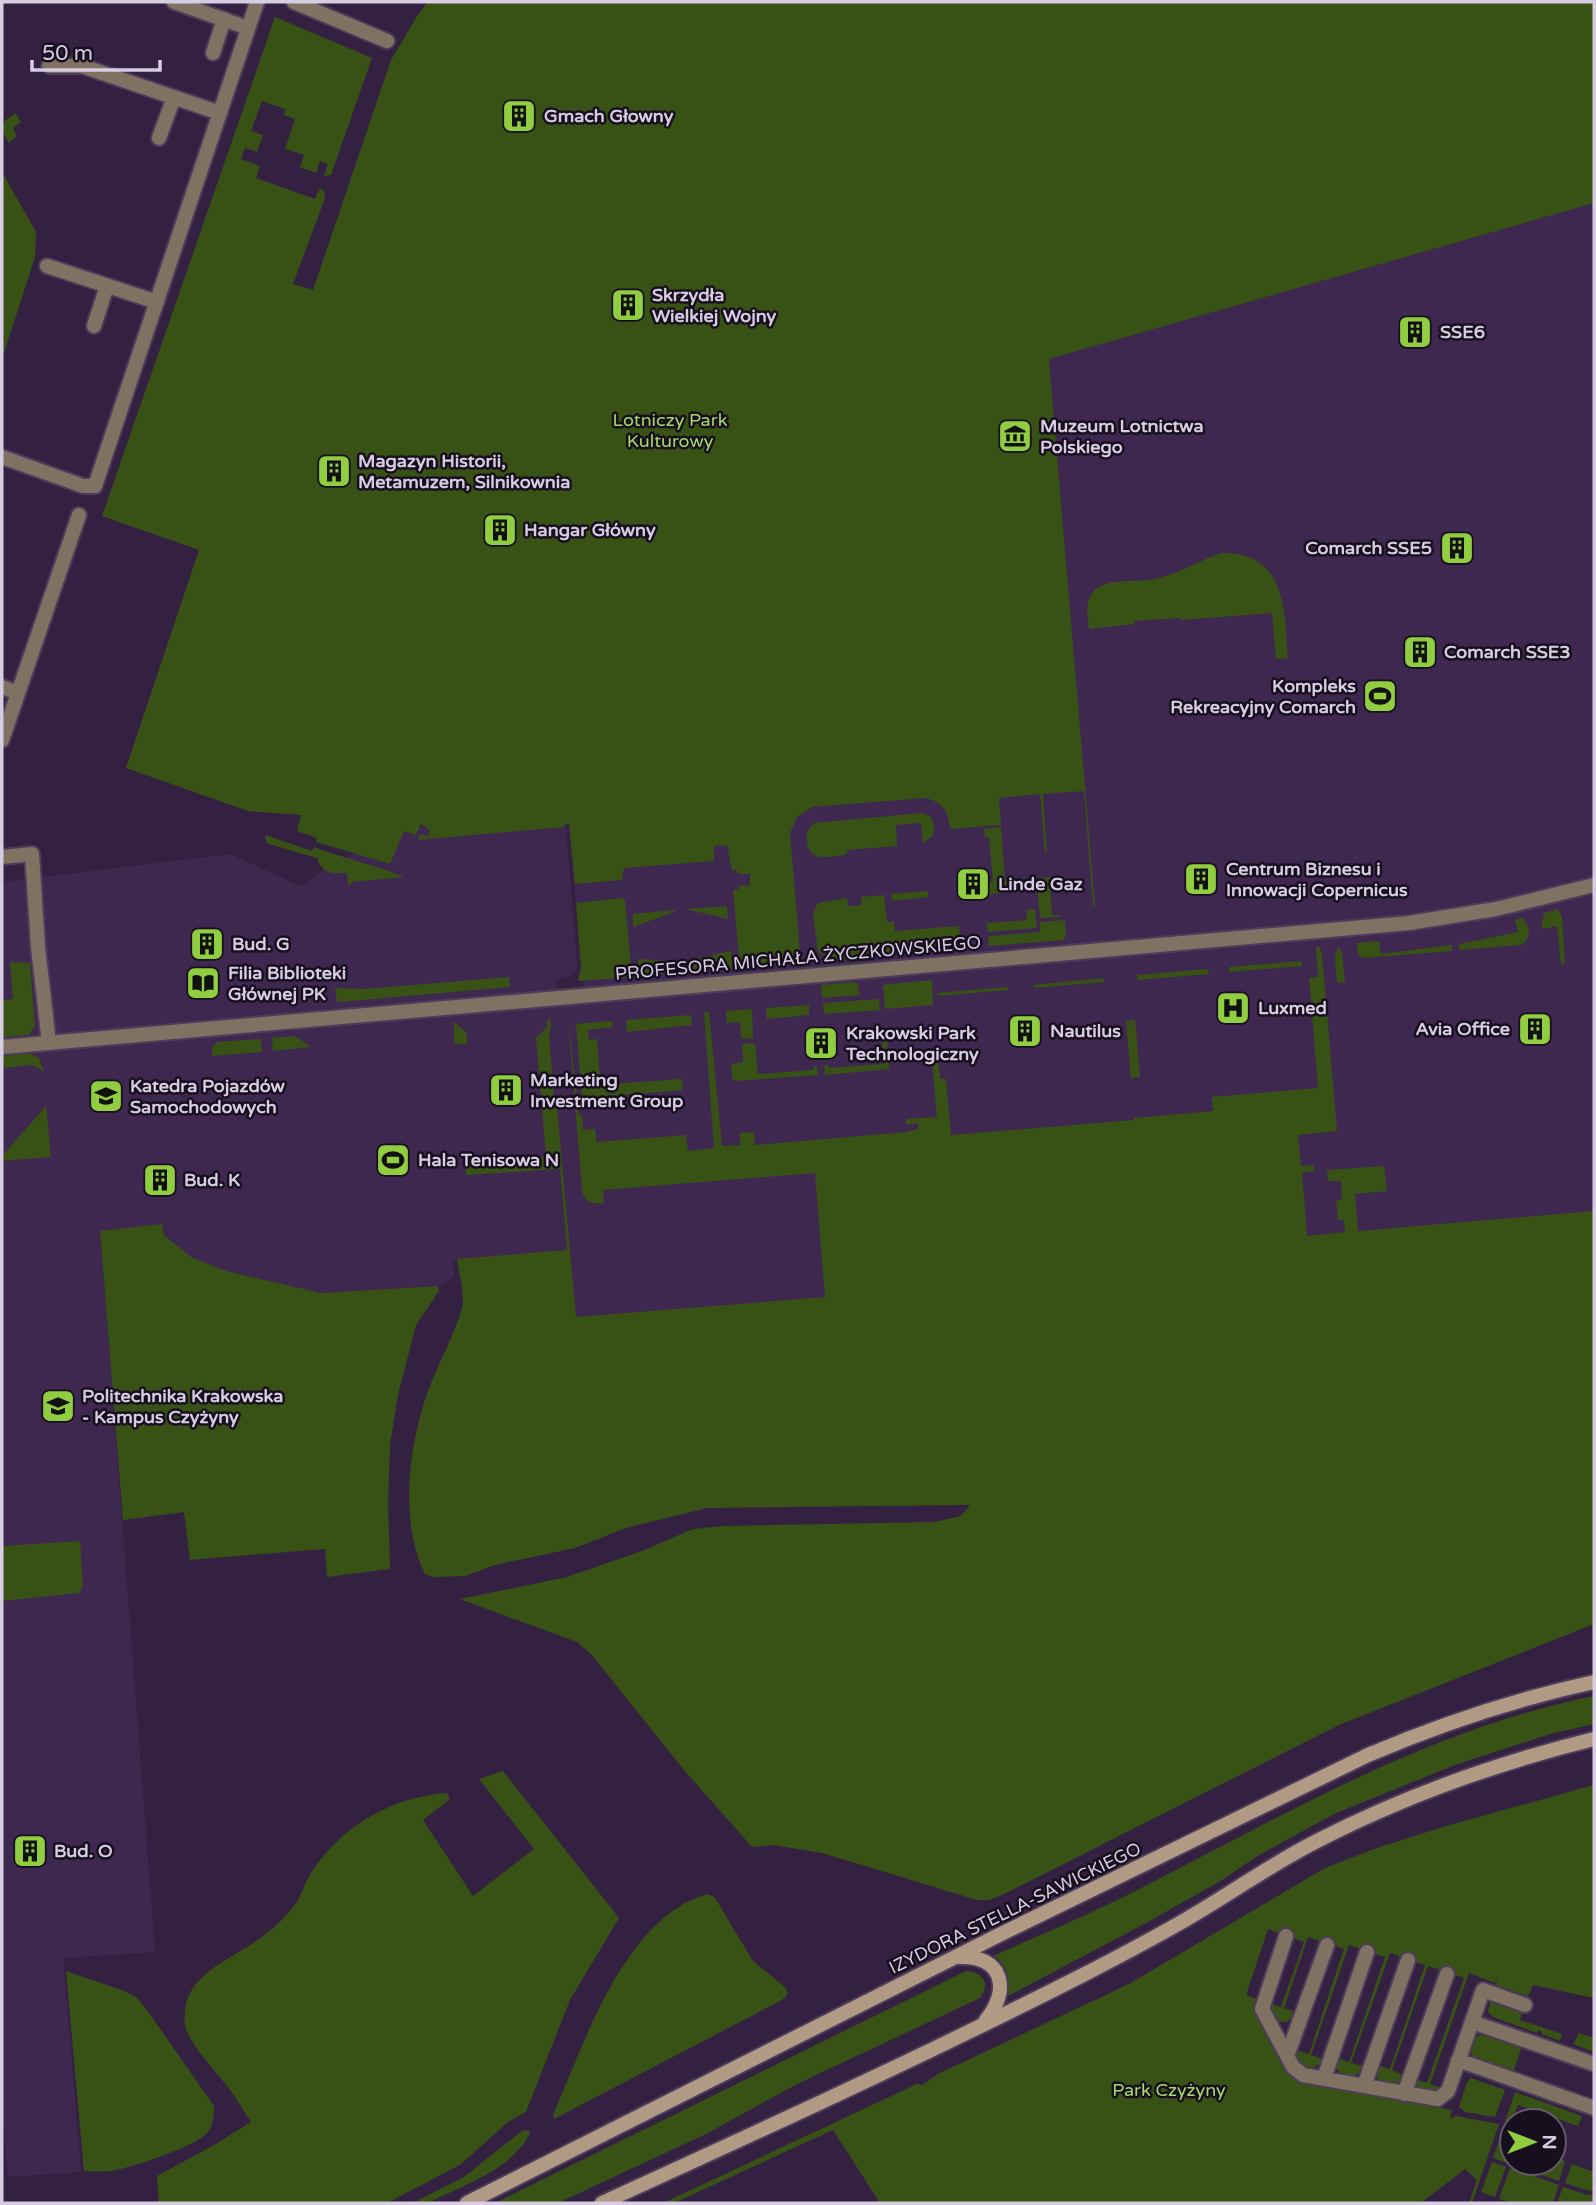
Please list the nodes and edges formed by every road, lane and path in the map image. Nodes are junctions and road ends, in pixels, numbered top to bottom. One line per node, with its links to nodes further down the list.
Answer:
1 (174, 2): 4 (street)
2 (257, 2): 5 (street)
3 (294, 2): 6 (street)
4 (224, 19): 5 (street); 7 (street)
5 (248, 28): 10 (street)
6 (387, 41)
7 (212, 53)
8 (50, 66): 9 (street)
9 (174, 97): 10 (street); 11 (street)
10 (220, 113): 14 (street)
11 (159, 138)
12 (47, 266): 13 (street)
13 (107, 286): 14 (street); 15 (street)
14 (157, 302): 16 (street)
15 (94, 326)
16 (2, 457)
17 (79, 515): 19 (street)
18 (2, 687): 19 (street)
19 (18, 693): 20 (street)
20 (2, 740)
21 (2, 857): 23 (street)
22 (1594, 885): 23 (street, PROFESORA MICHAŁA ŻYCZKOWSKIEGO)
23 (49, 1043): 24 (street, PROFESORA MICHAŁA ŻYCZKOWSKIEGO)
24 (2, 1047)
25 (1594, 1682): 30 (main road, IZYDORA STELLA-SAWICKIEGO)
26 (1594, 1739): 35 (main road)
27 (1286, 1936): 36 (street)
28 (1327, 1945): 36 (street)
29 (1367, 1952): 39 (street)
30 (957, 1957): 35 (main road); 43 (main road, IZYDORA STELLA-SAWICKIEGO)
31 (1408, 1960): 40 (street)
32 (1447, 1973): 41 (street)
33 (1525, 2005): 34 (street)
34 (1472, 2022): 37 (street); 38 (street)
35 (983, 2024): 44 (main road)
36 (1287, 2056): 39 (street)
37 (1458, 2060): 41 (street); 42 (street)
38 (1594, 2064)
39 (1324, 2078): 40 (street)
40 (1364, 2086): 41 (street)
41 (1404, 2094)
42 (1594, 2108)
43 (467, 2203)
44 (601, 2203)

